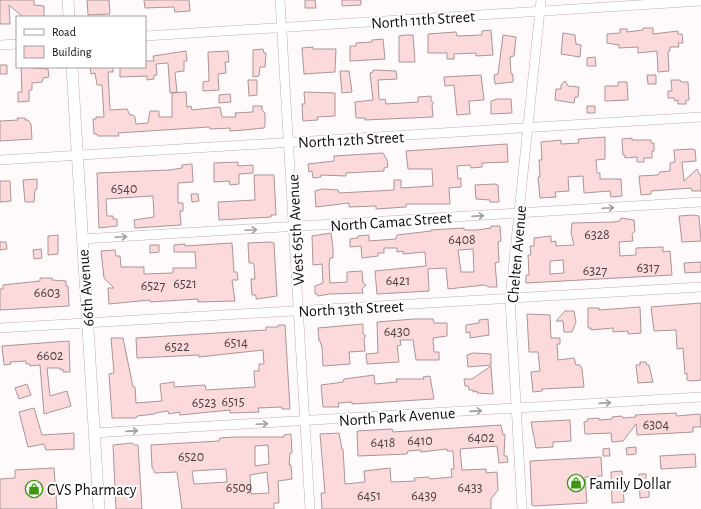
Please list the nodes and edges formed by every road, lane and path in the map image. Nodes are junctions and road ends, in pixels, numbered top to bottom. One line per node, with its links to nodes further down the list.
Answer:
1 (68, 0): 6 (street)
2 (280, 0): 7 (street, West 65th Avenue)
3 (541, 0): 5 (street, Chelten Avenue)
4 (701, 1): 5 (street, North 11th Street)
5 (540, 11): 7 (street, North 11th Street); 13 (street, Chelten Avenue)
6 (69, 16)
7 (281, 28): 8 (street, North 11th Street); 14 (street, West 65th Avenue)
8 (146, 36)
9 (16, 44): 10 (street)
10 (0, 45)
11 (72, 68): 15 (street, 66th Avenue)
12 (701, 117): 13 (street, North 12th Street)
13 (527, 128): 14 (street, North 12th Street); 18 (street, Chelten Avenue)
14 (289, 142): 15 (street, North 12th Street); 19 (street, West 65th Avenue)
15 (78, 155): 16 (street, North 12th Street); 20 (street, 66th Avenue)
16 (0, 160)
17 (701, 202): 18 (street, North Camac Street, one-way to 17)
18 (519, 213): 19 (street, North Camac Street, one-way to 18); 22 (street, Chelten Avenue)
19 (295, 228): 20 (street, North Camac Street, one-way to 19); 23 (street, West 65th Avenue)
20 (82, 239): 24 (street, 66th Avenue)
21 (701, 287): 22 (street, North 13th Street)
22 (510, 299): 23 (street, North 13th Street); 27 (street, Chelten Avenue)
23 (299, 311): 24 (street, North 13th Street); 28 (street, West 65th Avenue)
24 (88, 323): 25 (street, North 13th Street); 29 (street, 66th Avenue)
25 (0, 328)
26 (701, 397): 27 (street, North Park Avenue, one-way to 26)
27 (516, 409): 28 (street, North Park Avenue, one-way to 27); 32 (street, Chelten Avenue)
28 (305, 422): 29 (street, North Park Avenue, one-way to 28); 31 (street, West 65th Avenue)
29 (93, 433): 30 (street, 66th Avenue)
30 (99, 509)
31 (310, 509)
32 (522, 509)

